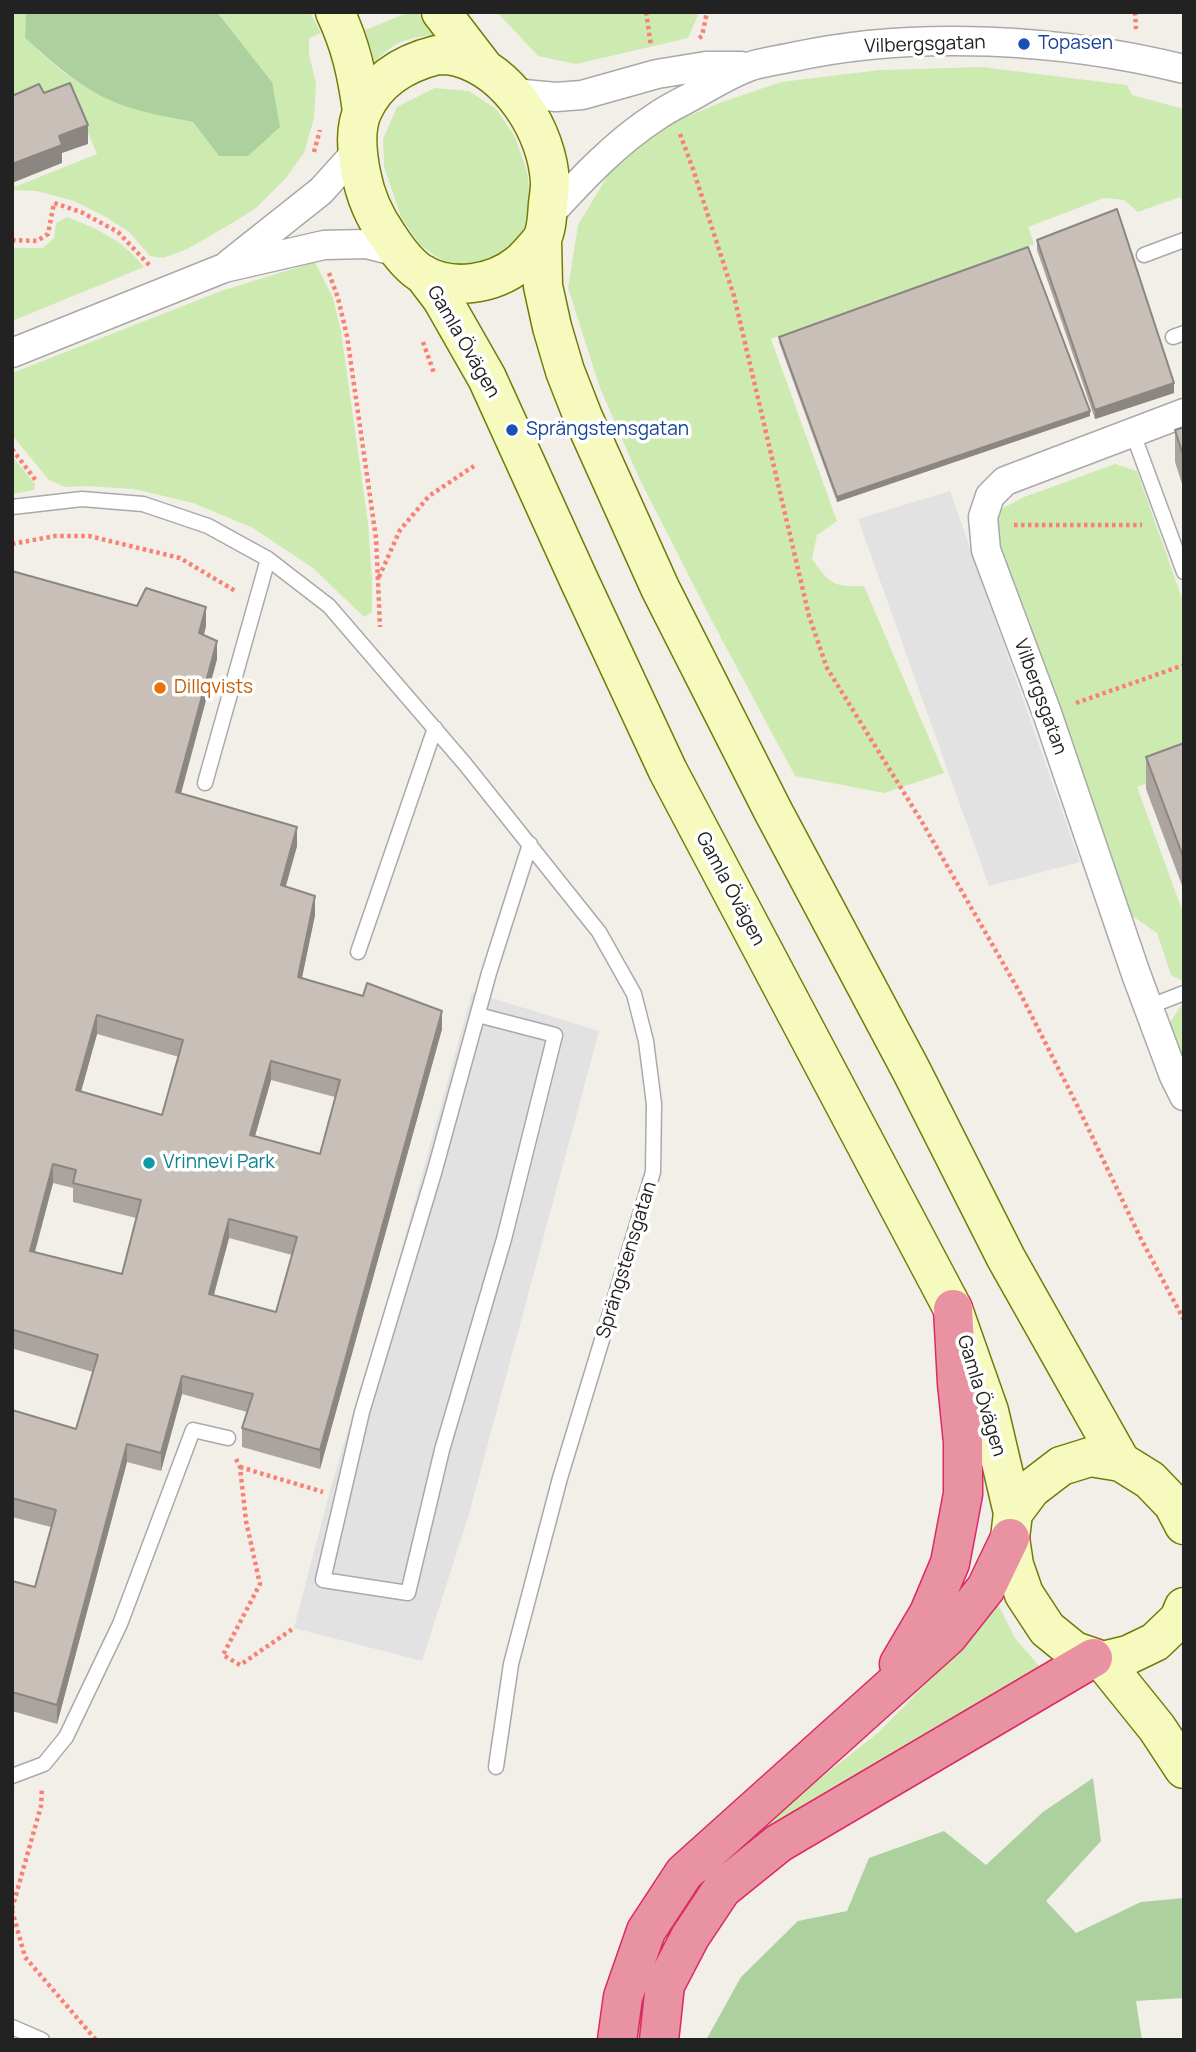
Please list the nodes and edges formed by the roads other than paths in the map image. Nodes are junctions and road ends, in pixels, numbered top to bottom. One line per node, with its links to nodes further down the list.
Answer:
1 (335, 12): 7 (main road)
2 (441, 12): 4 (main road)
3 (751, 66): 5 (street, Vilbergsgatan); 6 (street, Vilbergsgatan); 9 (street, Vilbergsgatan)
4 (484, 68): 6 (main road); 7 (main road)
5 (1184, 69)
6 (513, 93): 9 (main road)
7 (362, 111): 8 (main road)
8 (356, 150): 12 (main road); 13 (street)
9 (545, 228): 12 (main road); 30 (main road)
10 (1184, 240): 11 (lane)
11 (1144, 255)
12 (411, 263): 13 (street); 28 (main road, Gamla Övägen)
13 (224, 268): 14 (street)
14 (12, 353)
15 (1184, 413): 16 (street, Vilbergsgatan)
16 (1132, 431): 19 (lane); 25 (street, Vilbergsgatan)
17 (12, 507): 18 (lane, Sprängstensgatan)
18 (268, 559): 20 (lane, Sprängstensgatan); 21 (lane)
19 (1184, 572)
20 (435, 728): 22 (lane, Sprängstensgatan); 23 (lane)
21 (205, 783)
22 (530, 844): 26 (lane); 36 (lane, Sprängstensgatan)
23 (358, 952)
24 (1184, 993): 25 (lane)
25 (1148, 1006): 27 (street, Vilbergsgatan)
26 (478, 1015): 26 (lane)
27 (1184, 1096)
28 (953, 1309): 31 (main road, Gamla Övägen); 35 (highway)
29 (228, 1438): 38 (lane)
30 (1121, 1462): 31 (main road); 32 (main road)
31 (1012, 1525): 34 (main road, Gamla Övägen); 35 (highway)
32 (1184, 1525)
33 (1184, 1607): 34 (main road)
34 (1098, 1660): 37 (main road); 42 (highway)
35 (878, 1699): 41 (highway)
36 (496, 1767)
37 (1184, 1769)
38 (12, 1776)
39 (12, 2027): 40 (lane)
40 (42, 2040)
41 (617, 2040)
42 (659, 2040)

